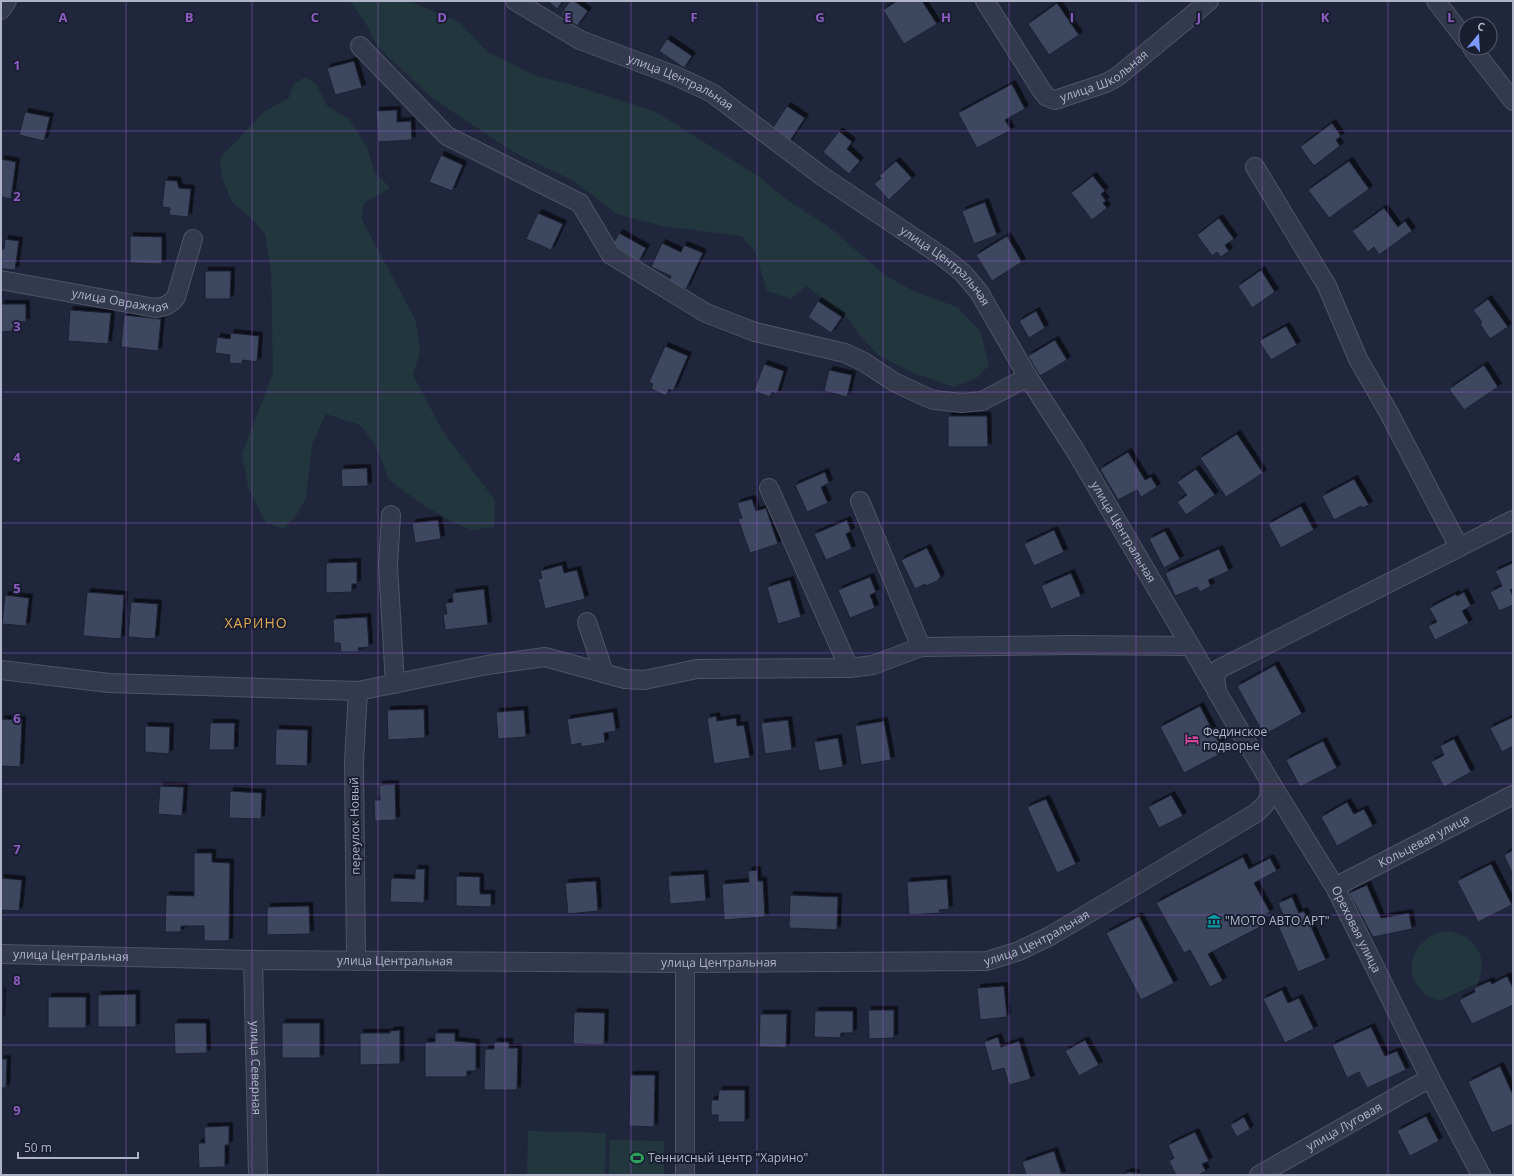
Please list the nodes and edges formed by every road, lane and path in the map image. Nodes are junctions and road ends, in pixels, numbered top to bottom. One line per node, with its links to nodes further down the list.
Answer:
1 (7, 1): 6 (street)
2 (515, 1): 14 (street, улица Центральная)
3 (985, 1): 4 (street, улица Школьная)
4 (1209, 1)
5 (1436, 1): 7 (street)
6 (1, 10)
7 (1458, 30)
8 (360, 46): 14 (street)
9 (1478, 56): 10 (street)
10 (1513, 101)
11 (1255, 167): 19 (street)
12 (193, 239): 13 (street, улица Овражная)
13 (1, 280)
14 (1028, 377): 22 (street, улица Центральная)
15 (769, 488): 23 (street)
16 (860, 501): 21 (street)
17 (391, 515): 26 (street)
18 (1513, 520): 19 (street)
19 (1459, 547): 28 (street)
20 (587, 622): 25 (street)
21 (921, 646): 22 (street); 23 (street)
22 (1190, 646): 28 (street, улица Центральная)
23 (849, 668): 25 (street)
24 (1, 670): 27 (street)
25 (604, 673): 26 (street)
26 (395, 684): 27 (street)
27 (358, 691): 34 (street, переулок Новый)
28 (1217, 692): 29 (street, Ореховая улица)
29 (1269, 780): 31 (street, Ореховая улица); 35 (street, улица Центральная)
30 (1513, 795): 31 (street, Кольцевая улица)
31 (1334, 887): 36 (street, Ореховая улица)
32 (1, 954): 33 (street, улица Центральная)
33 (253, 960): 34 (street, улица Центральная); 37 (street)
34 (356, 961): 35 (street, улица Центральная)
35 (684, 964): 38 (street)
36 (1430, 1078): 39 (street, улица Луговая); 40 (street, Ореховая улица)
37 (258, 1175)
38 (685, 1175)
39 (1259, 1175)
40 (1481, 1175)

